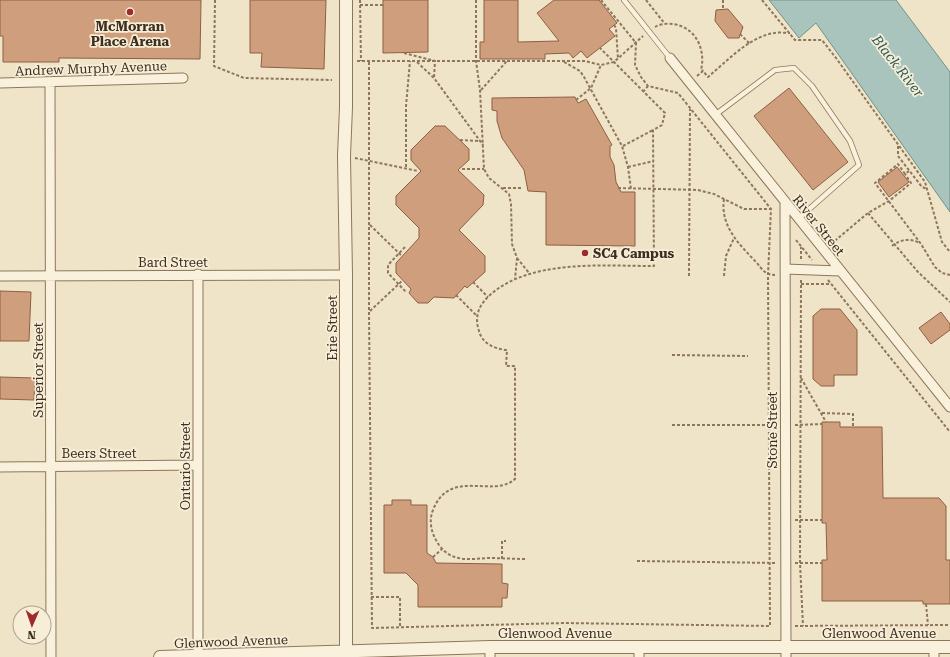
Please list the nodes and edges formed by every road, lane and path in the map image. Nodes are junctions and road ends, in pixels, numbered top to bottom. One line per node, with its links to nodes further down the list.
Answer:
1 (215, 0): 40 (path)
2 (360, 0): 10 (path)
3 (476, 0): 31 (path)
4 (601, 0): 15 (path)
5 (624, 0): 17 (lane)
6 (646, 0): 13 (path)
7 (723, 0): 12 (path)
8 (762, 0): 18 (path)
9 (346, 3): 10 (path); 26 (street, Erie Street)
10 (360, 5): 11 (path); 27 (path)
11 (383, 6)
12 (723, 9)
13 (664, 24): 17 (path); 37 (path)
14 (614, 25): 16 (path)
15 (621, 25): 16 (path); 20 (path)
16 (616, 28): 25 (path)
17 (649, 32): 20 (path); 24 (lane)
18 (790, 33): 21 (path); 55 (path)
19 (740, 34): 21 (path)
20 (636, 43): 25 (path); 44 (path)
21 (750, 44): 37 (path)
22 (600, 48): 35 (path)
23 (404, 52): 30 (path)
24 (670, 58): 43 (street, River Street)
25 (618, 59): 35 (path)
26 (346, 61): 27 (path); 57 (street, Erie Street)
27 (361, 61): 34 (path)
28 (410, 61): 29 (path); 34 (path); 60 (path)
29 (416, 61): 30 (path); 39 (path)
30 (435, 61): 31 (path); 39 (path)
31 (476, 61): 32 (path); 46 (path)
32 (507, 61): 33 (path); 46 (path)
33 (563, 61): 36 (path); 45 (path)
34 (369, 62): 58 (path)
35 (614, 62): 36 (path); 47 (path)
36 (601, 65): 45 (path)
37 (703, 71): 43 (path)
38 (182, 78): 42 (street, Andrew Murphy Avenue)
39 (434, 78): 54 (path)
40 (332, 80)
41 (0, 83): 42 (street, Andrew Murphy Avenue)
42 (50, 83): 102 (street, Superior Street)
43 (690, 84): 48 (path); 51 (street, River Street)
44 (648, 86): 47 (path); 48 (path)
45 (591, 88): 49 (path); 56 (path)
46 (480, 90): 54 (path)
47 (644, 92): 52 (path)
48 (678, 93): 50 (path)
49 (576, 100)
50 (690, 109): 73 (path); 77 (path)
51 (715, 115): 76 (street, River Street); 79 (lane)
52 (653, 130): 56 (path); 59 (path)
53 (460, 140): 54 (path)
54 (481, 140): 63 (path)
55 (898, 145): 65 (path); 71 (path)
56 (622, 146): 61 (path)
57 (344, 156): 58 (path); 98 (street, Erie Street)
58 (370, 160): 60 (path); 80 (path)
59 (654, 161): 61 (path); 72 (path)
60 (406, 167): 64 (path)
61 (628, 167): 70 (path)
62 (462, 169): 63 (path)
63 (484, 169): 67 (path)
64 (418, 171)
65 (909, 171): 66 (path); 71 (path)
66 (905, 174): 75 (path); 75 (path)
67 (503, 188): 68 (path); 91 (path)
68 (523, 188)
69 (618, 188): 70 (path)
70 (630, 189): 72 (path)
71 (927, 189): 88 (path)
72 (654, 190): 73 (path); 96 (path)
73 (690, 190): 74 (path); 103 (path)
74 (724, 199): 77 (path); 82 (path)
75 (889, 201): 78 (path); 83 (path)
76 (785, 207): 77 (path); 79 (street, River Street); 81 (street, Stone Street)
77 (771, 209): 81 (path); 99 (path)
78 (868, 213): 84 (path); 87 (path)
79 (798, 219): 87 (street, River Street)
80 (369, 225): 89 (path); 115 (path)
81 (785, 226): 86 (path); 95 (street, Stone Street)
82 (734, 238): 99 (path); 104 (path)
83 (921, 244): 84 (path); 100 (path)
84 (893, 245): 114 (path)
85 (405, 247): 89 (path)
86 (801, 247): 92 (path); 93 (path)
87 (824, 250): 94 (street, River Street)
88 (950, 252)
89 (399, 253): 90 (path); 108 (path)
90 (402, 256)
91 (517, 258): 96 (path); 105 (path)
92 (801, 269): 93 (street); 95 (street); 109 (path)
93 (820, 270): 94 (street); 110 (path)
94 (840, 271): 120 (street, River Street)
95 (785, 272): 99 (path); 127 (street, Stone Street)
96 (529, 273): 105 (path)
97 (198, 274): 98 (street, Bard Street); 102 (street, Bard Street); 130 (street, Ontario Street)
98 (346, 275): 159 (street, Erie Street)
99 (768, 275): 126 (path)
100 (950, 275)
101 (0, 276): 102 (street, Bard Street)
102 (52, 276): 131 (street, Superior Street)
103 (689, 276)
104 (724, 276)
105 (515, 279): 113 (path)
106 (402, 280): 108 (path)
107 (474, 282): 113 (path)
108 (398, 284): 111 (path); 115 (path)
109 (801, 284): 110 (path); 119 (path)
110 (831, 284): 129 (path)
111 (406, 292)
112 (456, 295): 116 (path)
113 (488, 297): 116 (path)
114 (950, 302)
115 (369, 312): 146 (path)
116 (477, 316): 137 (path)
117 (672, 355): 118 (path)
118 (748, 356)
119 (801, 377): 121 (path); 123 (path)
120 (950, 407)
121 (822, 413): 122 (path); 128 (path)
122 (826, 422)
123 (800, 424): 124 (path); 127 (path); 134 (path)
124 (822, 424)
125 (672, 425): 126 (path)
126 (769, 425): 127 (path); 142 (path)
127 (785, 425): 133 (street, Stone Street)
128 (853, 428)
129 (950, 432)
130 (198, 465): 131 (street, Beers Street); 162 (street, Ontario Street)
131 (51, 466): 132 (street, Beers Street); 160 (street, Superior Street)
132 (0, 467)
133 (785, 520): 134 (path); 143 (street, Stone Street)
134 (800, 520): 135 (path); 144 (path)
135 (822, 520)
136 (506, 541): 139 (path)
137 (442, 549): 138 (path); 139 (path)
138 (433, 557)
139 (502, 559): 140 (path)
140 (526, 559)
141 (637, 561): 142 (path)
142 (769, 563): 143 (path); 151 (path)
143 (785, 563): 144 (path); 148 (street, Stone Street)
144 (800, 563): 145 (path); 152 (path)
145 (822, 563)
146 (371, 598): 153 (path); 153 (path)
147 (926, 604): 149 (path)
148 (785, 625): 151 (path); 152 (path); 157 (street, Stone Street)
149 (928, 625): 150 (path); 152 (path)
150 (950, 625)
151 (770, 626): 153 (path)
152 (803, 626)
153 (400, 628)
154 (950, 647): 158 (street, Glenwood Avenue)
155 (490, 652): 156 (street, Glenwood Avenue); 159 (street, Glenwood Avenue)
156 (639, 652): 157 (street, Glenwood Avenue)
157 (786, 652): 158 (street, Glenwood Avenue)
158 (934, 652)
159 (346, 654): 162 (street, Glenwood Avenue)
160 (51, 657)
161 (160, 657): 162 (street, Glenwood Avenue)
162 (198, 657)

